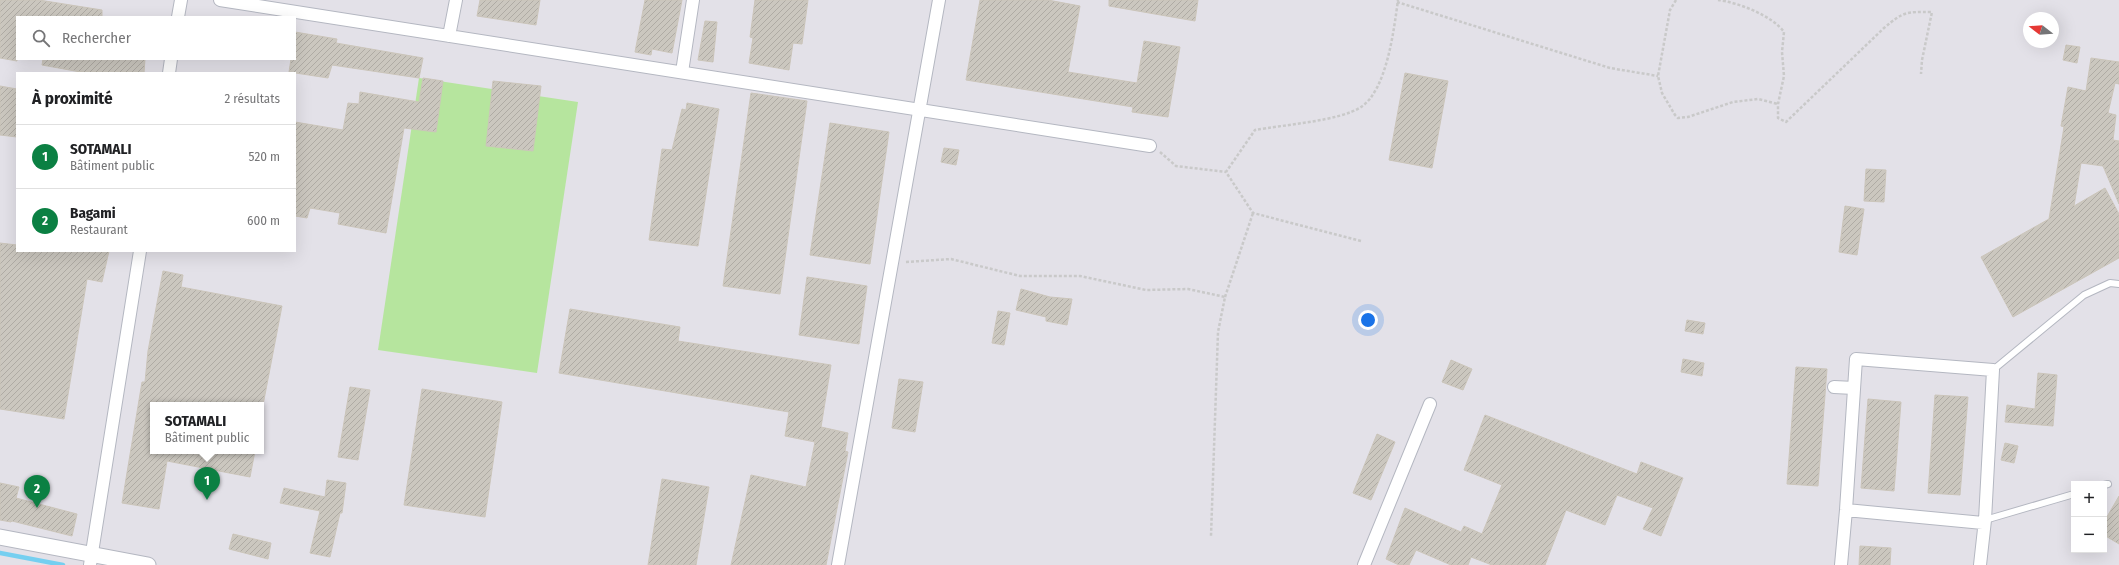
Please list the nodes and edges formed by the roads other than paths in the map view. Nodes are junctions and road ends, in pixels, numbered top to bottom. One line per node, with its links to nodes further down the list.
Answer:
1 (181, 0): 6 (street)
2 (220, 0): 7 (street)
3 (456, 0): 7 (street)
4 (693, 0): 10 (street)
5 (939, 0): 11 (street)
6 (178, 16)
7 (449, 36): 10 (street)
8 (171, 60): 9 (street)
9 (169, 72)
10 (682, 72): 11 (street)
11 (920, 109): 12 (street); 25 (street)
12 (1150, 146)
13 (140, 252): 23 (street)
14 (2119, 284): 15 (lane)
15 (1993, 370): 17 (street); 21 (street)
16 (1834, 387): 17 (street)
17 (1854, 388): 20 (street)
18 (1430, 404): 26 (street)
19 (2071, 495): 21 (lane)
20 (1846, 510): 21 (street); 27 (street)
21 (1984, 522): 28 (street)
22 (0, 536): 23 (street)
23 (91, 559): 24 (street)
24 (148, 565)
25 (838, 565)
26 (1364, 565)
27 (1841, 565)
28 (1980, 565)

